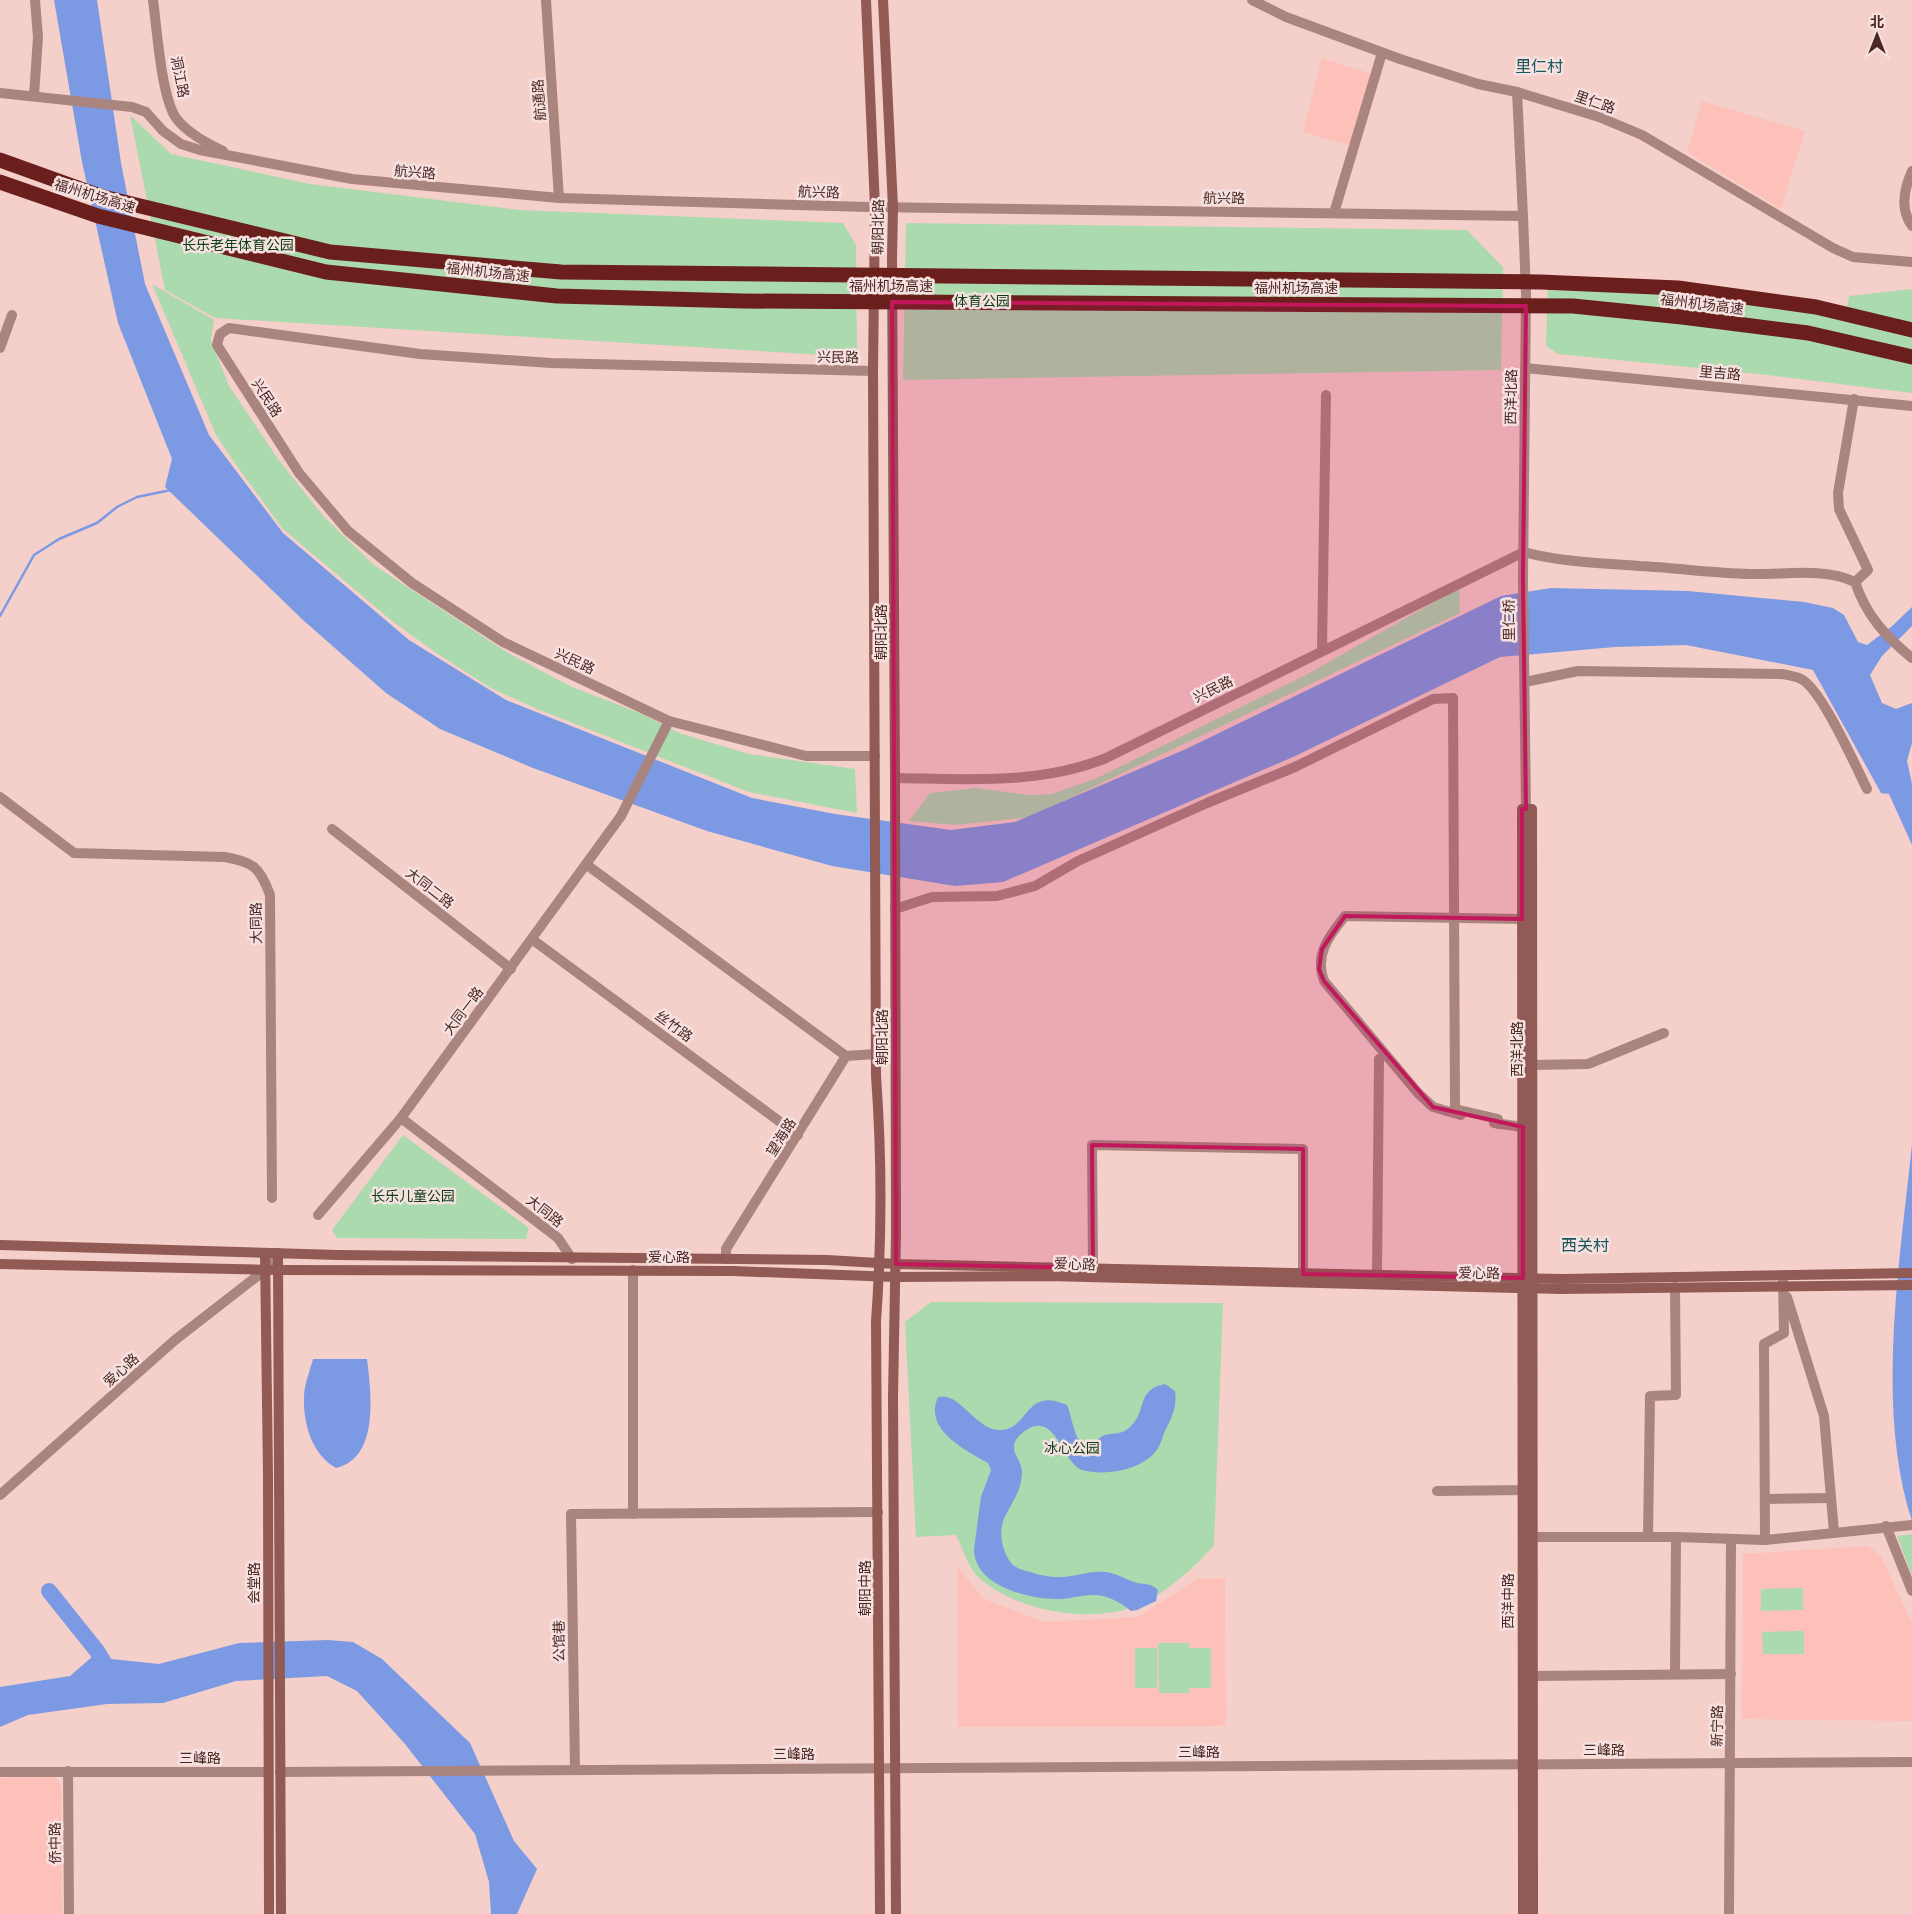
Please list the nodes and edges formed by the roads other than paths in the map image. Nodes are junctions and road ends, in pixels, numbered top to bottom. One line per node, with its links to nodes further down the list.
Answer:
1 (35, 0): 10 (street)
2 (153, 0): 11 (street, 洞江路)
3 (546, 0): 15 (street, 航通路)
4 (866, 0): 16 (main road, 朝阳北路)
5 (883, 0): 17 (main road, 朝阳北路)
6 (1252, 0): 7 (street, 里仁路)
7 (1382, 53): 8 (street, 里仁路); 18 (street)
8 (1517, 92): 19 (street, 西洋北路); 21 (street, 里仁路)
9 (0, 93): 10 (street)
10 (34, 96): 11 (street, 航兴路)
11 (236, 156): 15 (street, 航兴路)
12 (0, 160): 23 (highway, 福州机场高速, bridge)
13 (1912, 171): 20 (street)
14 (0, 182): 25 (highway, 福州机场高速, bridge)
15 (559, 198): 16 (street, 航兴路)
16 (875, 207): 17 (street, 航兴路); 27 (main road, 朝阳北路)
17 (893, 207): 18 (street, 航兴路); 40 (main road, 朝阳北路)
18 (1334, 213): 19 (street, 航兴路)
19 (1523, 216): 26 (street, 西洋北路)
20 (1912, 226)
21 (1912, 262)
22 (12, 315): 24 (street)
23 (1912, 330)
24 (0, 348)
25 (1912, 357)
26 (1525, 368): 29 (street, 里吉路); 31 (street, 西洋北路)
27 (874, 371): 38 (street, 兴民路); 39 (main road, 朝阳北路)
28 (1326, 395): 34 (street)
29 (1854, 399): 30 (street, 里吉路); 33 (street)
30 (1912, 406)
31 (1524, 552): 32 (street, 西洋北路); 33 (street); 34 (street, 兴民路)
32 (1523, 579): 36 (street, 里仁桥)
33 (1855, 582): 35 (street)
34 (1322, 650): 40 (street, 兴民路)
35 (1912, 658)
36 (1524, 661): 37 (street, 西洋北路)
37 (1525, 682): 41 (street); 43 (street, 西洋北路)
38 (669, 721): 39 (street, 兴民路); 45 (street, 大同一路)
39 (875, 756): 52 (main road, 朝阳北路)
40 (895, 778): 46 (main road, 朝阳北路)
41 (1867, 789)
42 (0, 797): 60 (street, 大同路)
43 (1527, 809): 48 (main road, 西洋北路); 55 (main road, 西洋北路)
44 (332, 829): 50 (street, 大同二路)
45 (587, 864): 49 (street, 大同一路); 53 (street)
46 (895, 909): 47 (street); 69 (main road, 朝阳北路)
47 (1454, 917): 48 (street); 57 (street); 57 (street)
48 (1522, 919): 58 (main road, 西洋北路)
49 (533, 940): 50 (street, 大同一路); 59 (street, 丝竹路)
50 (512, 969): 56 (street, 大同一路)
51 (1664, 1033): 55 (street)
52 (876, 1054): 53 (street); 67 (main road, 朝阳北路)
53 (846, 1056): 59 (street, 望海路)
54 (1379, 1059): 78 (street)
55 (1531, 1066): 80 (main road, 西洋北路)
56 (401, 1118): 61 (street, 大同一路); 65 (street, 大同路)
57 (1500, 1124): 58 (street)
58 (1523, 1127): 80 (main road, 西洋北路)
59 (798, 1135): 66 (street, 望海路)
60 (272, 1198)
61 (318, 1215)
62 (0, 1245): 63 (main road, 爱心路)
63 (265, 1253): 64 (main road, 爱心路); 71 (main road, 会堂路)
64 (278, 1253): 65 (main road, 爱心路); 71 (street, 爱心路); 72 (main road, 会堂路)
65 (572, 1259): 66 (main road, 爱心路)
66 (726, 1259): 67 (main road, 爱心路)
67 (880, 1262): 69 (main road, 爱心路); 77 (main road, 朝阳中路)
68 (0, 1264): 71 (main road, 爱心路)
69 (896, 1264): 70 (main road, 爱心路); 79 (main road)
70 (1093, 1268): 75 (main road, 爱心路); 75 (street)
71 (265, 1270): 72 (main road, 爱心路); 89 (street, 爱心路); 106 (main road, 会堂路)
72 (278, 1270): 73 (main road, 爱心路); 106 (main road, 会堂路)
73 (633, 1270): 77 (main road, 爱心路); 93 (street)
74 (1912, 1272): 76 (main road, 爱心路)
75 (1303, 1274): 78 (main road, 爱心路)
76 (1782, 1275): 80 (main road, 爱心路); 82 (street)
77 (879, 1276): 79 (main road, 爱心路); 84 (main road, 朝阳中路)
78 (1377, 1276): 80 (main road, 爱心路)
79 (896, 1277): 80 (main road, 爱心路); 85 (main road)
80 (1528, 1283): 83 (main road, 爱心路); 86 (main road, 西洋中路); 87 (main road, 西洋中路)
81 (1912, 1285): 82 (main road, 爱心路)
82 (1784, 1286): 83 (main road, 爱心路); 90 (street); 91 (street)
83 (1675, 1287): 98 (street)
84 (877, 1470): 85 (main road); 92 (main road, 朝阳中路)
85 (895, 1470): 112 (main road)
86 (1521, 1490): 87 (street); 88 (street); 109 (main road, 西洋中路)
87 (1532, 1490): 97 (main road, 西洋中路)
88 (1437, 1491)
89 (0, 1496)
90 (1832, 1498): 91 (street); 96 (street)
91 (1765, 1499): 101 (street)
92 (878, 1512): 93 (street); 111 (main road, 朝阳中路)
93 (633, 1514): 113 (street, 公馆巷)
94 (1910, 1525): 95 (street)
95 (1886, 1526): 96 (street); 102 (street)
96 (1834, 1532): 101 (street)
97 (1532, 1537): 98 (street); 105 (main road, 西洋中路)
98 (1648, 1537): 99 (street)
99 (1676, 1537): 100 (street); 103 (street)
100 (1731, 1539): 101 (street); 104 (street, 新宁路)
101 (1765, 1540)
102 (1912, 1591)
103 (1675, 1674): 104 (street); 105 (street)
104 (1731, 1674): 108 (street, 新宁路)
105 (1533, 1676): 110 (main road, 西洋中路)
106 (273, 1694): 116 (main road, 会堂路); 117 (main road, 会堂路)
107 (1912, 1762): 108 (street, 三峰路)
108 (1730, 1763): 110 (street, 三峰路); 125 (street, 新宁路)
109 (1522, 1764): 110 (street, 三峰路); 112 (street, 三峰路); 123 (main road, 西洋中路)
110 (1533, 1764): 124 (main road, 西洋中路)
111 (880, 1767): 112 (street, 三峰路); 113 (street, 三峰路); 121 (main road, 朝阳中路)
112 (896, 1767): 122 (main road)
113 (574, 1769): 117 (street, 三峰路)
114 (68, 1771): 115 (street, 三峰路); 116 (street, 三峰路); 118 (street, 侨中路)
115 (0, 1772)
116 (268, 1772): 117 (street, 三峰路); 119 (main road, 会堂路)
117 (280, 1772): 120 (main road, 会堂路)
118 (69, 1914)
119 (269, 1914)
120 (281, 1914)
121 (880, 1914)
122 (896, 1914)
123 (1523, 1914)
124 (1534, 1914)
125 (1730, 1914)

